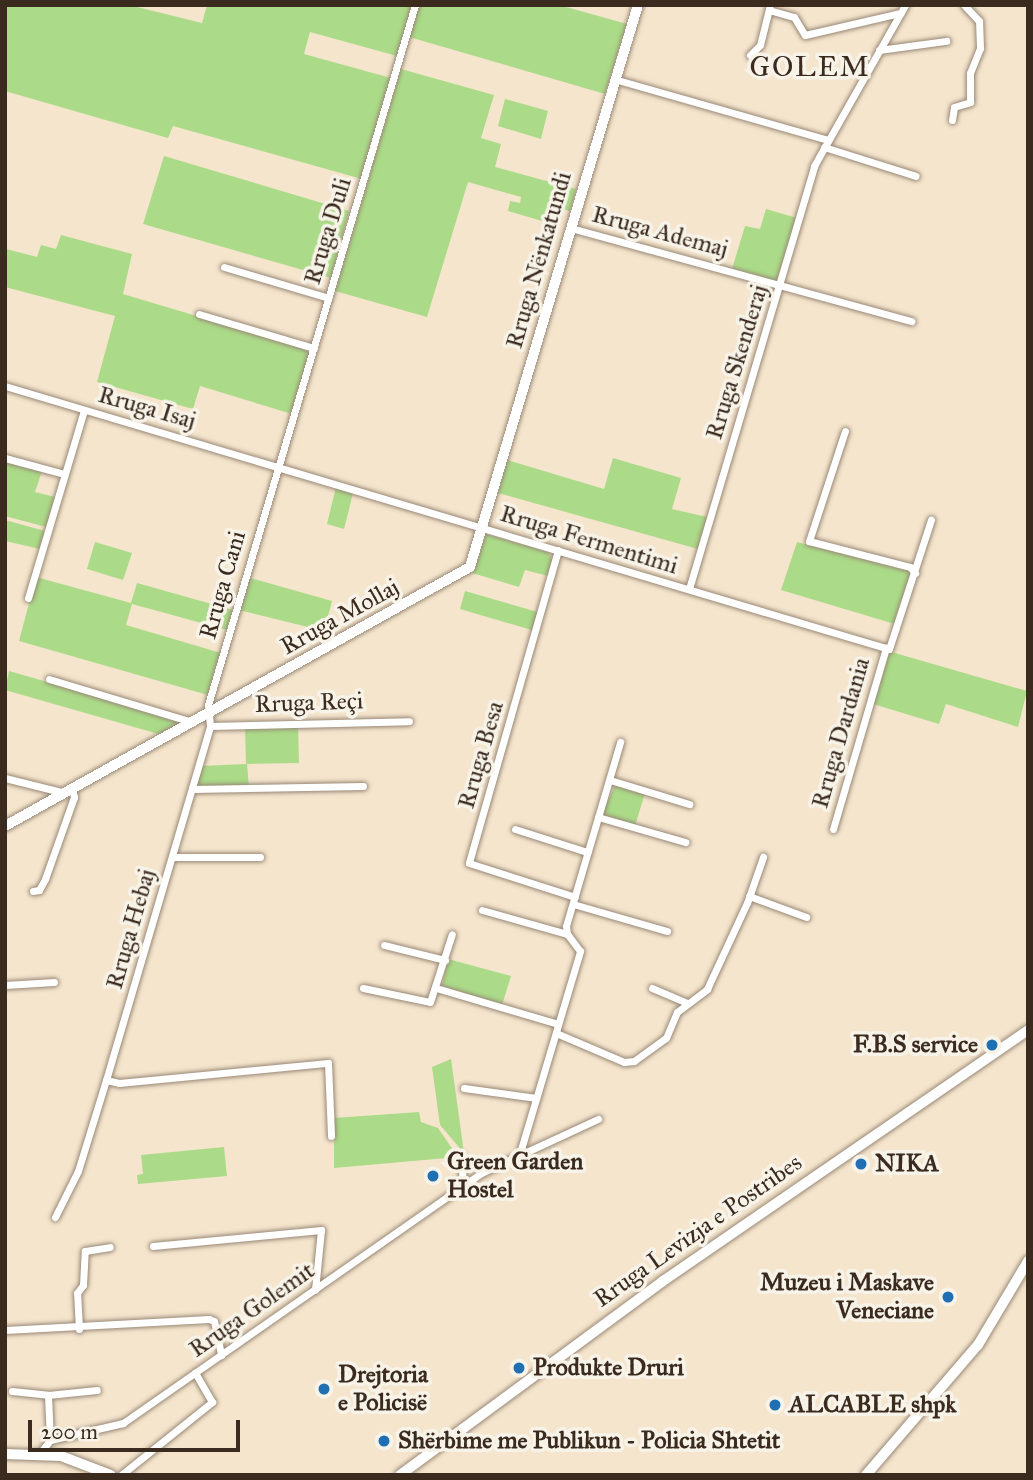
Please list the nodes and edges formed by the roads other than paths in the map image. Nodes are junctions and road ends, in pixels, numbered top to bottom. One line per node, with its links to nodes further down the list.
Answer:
1 (415, 5): 17 (street, Rruga Duli)
2 (638, 5): 10 (street, Rruga Nënkatundi)
3 (905, 5): 6 (street, Rruga Skenderaj)
4 (964, 5): 11 (street)
5 (769, 7): 6 (street); 9 (street)
6 (900, 13): 8 (street, Rruga Skenderaj)
7 (946, 41): 8 (street)
8 (879, 50): 12 (street, Rruga Skenderaj)
9 (750, 55)
10 (614, 79): 12 (street); 14 (street, Rruga Nënkatundi)
11 (952, 120)
12 (826, 144): 13 (street); 16 (street, Rruga Skenderaj)
13 (916, 176)
14 (571, 228): 16 (street, Rruga Ademaj); 28 (street, Rruga Nënkatundi)
15 (224, 267): 17 (street)
16 (780, 285): 19 (street, Rruga Ademaj); 31 (street, Rruga Skenderaj)
17 (329, 298): 20 (street, Rruga Duli)
18 (199, 314): 20 (street)
19 (912, 321)
20 (314, 348): 25 (street, Rruga Duli)
21 (5, 386): 22 (street, Rruga Isaj)
22 (84, 410): 25 (street, Rruga Isaj); 26 (street)
23 (845, 431): 30 (street)
24 (5, 458): 26 (street)
25 (278, 467): 28 (street, Rruga Fermentimi); 35 (street, Rruga Cani)
26 (64, 474): 32 (street)
27 (931, 520): 30 (street, Rruga Dardania)
28 (482, 528): 29 (street, Rruga Fermentimi); 35 (street, Rruga Mollaj)
29 (558, 550): 31 (street, Rruga Fermentimi); 57 (street, Rruga Besa)
30 (915, 573): 33 (street, Rruga Dardania)
31 (689, 589): 33 (street, Rruga Fermentimi)
32 (28, 598)
33 (887, 648): 49 (street, Rruga Dardania)
34 (48, 680): 37 (street)
35 (207, 715): 37 (street, Rruga Mollaj); 38 (street)
36 (409, 721): 38 (street, Rruga Reçi)
37 (192, 723): 44 (street, Rruga Mollaj)
38 (210, 726): 43 (street, Rruga Hebaj)
39 (620, 742): 41 (street)
40 (5, 778): 44 (street)
41 (610, 780): 45 (street); 46 (street)
42 (363, 786): 43 (street)
43 (192, 789): 52 (street, Rruga Hebaj)
44 (68, 791): 47 (street, Rruga Mollaj); 55 (street)
45 (689, 804)
46 (598, 817): 50 (street); 51 (street)
47 (5, 826)
48 (515, 829): 51 (street)
49 (833, 829)
50 (685, 842)
51 (587, 852): 57 (street)
52 (172, 857): 53 (street); 74 (street, Rruga Hebaj)
53 (260, 857)
54 (763, 857): 56 (street)
55 (33, 891)
56 (749, 895): 59 (street); 70 (street)
57 (574, 900): 60 (street); 62 (street)
58 (482, 910): 62 (street)
59 (806, 917)
60 (667, 931)
61 (452, 934): 64 (street)
62 (567, 934): 71 (street)
63 (384, 945): 64 (street)
64 (445, 960): 68 (street)
65 (54, 982): 66 (street)
66 (5, 985)
67 (363, 988): 68 (street)
68 (436, 988): 71 (street)
69 (652, 988): 70 (street)
70 (687, 1003): 73 (street)
71 (558, 1024): 73 (street)
72 (1028, 1030): 99 (street, Rruga Levizja e Postribes)
73 (556, 1033): 76 (street)
74 (106, 1080): 78 (street); 82 (street, Rruga Hebaj)
75 (464, 1088): 76 (street)
76 (536, 1098): 80 (street)
77 (597, 1119): 80 (street, Rruga Golemit)
78 (331, 1136)
79 (461, 1156): 81 (street)
80 (519, 1156): 81 (street, Rruga Golemit)
81 (463, 1186): 86 (street, Rruga Golemit)
82 (55, 1217)
83 (153, 1246): 86 (street)
84 (110, 1247): 87 (street)
85 (1028, 1261): 100 (street)
86 (315, 1290): 89 (street, Rruga Golemit)
87 (79, 1329): 88 (street); 89 (street)
88 (5, 1330)
89 (221, 1356): 90 (street, Rruga Golemit)
90 (195, 1373): 94 (street, Rruga Golemit); 98 (street)
91 (97, 1390): 93 (street)
92 (12, 1391): 93 (street)
93 (48, 1395): 94 (street)
94 (50, 1440): 95 (street)
95 (40, 1453): 96 (street); 97 (street)
96 (5, 1454)
97 (111, 1475)
98 (121, 1475)
99 (400, 1475)
100 (866, 1475)

